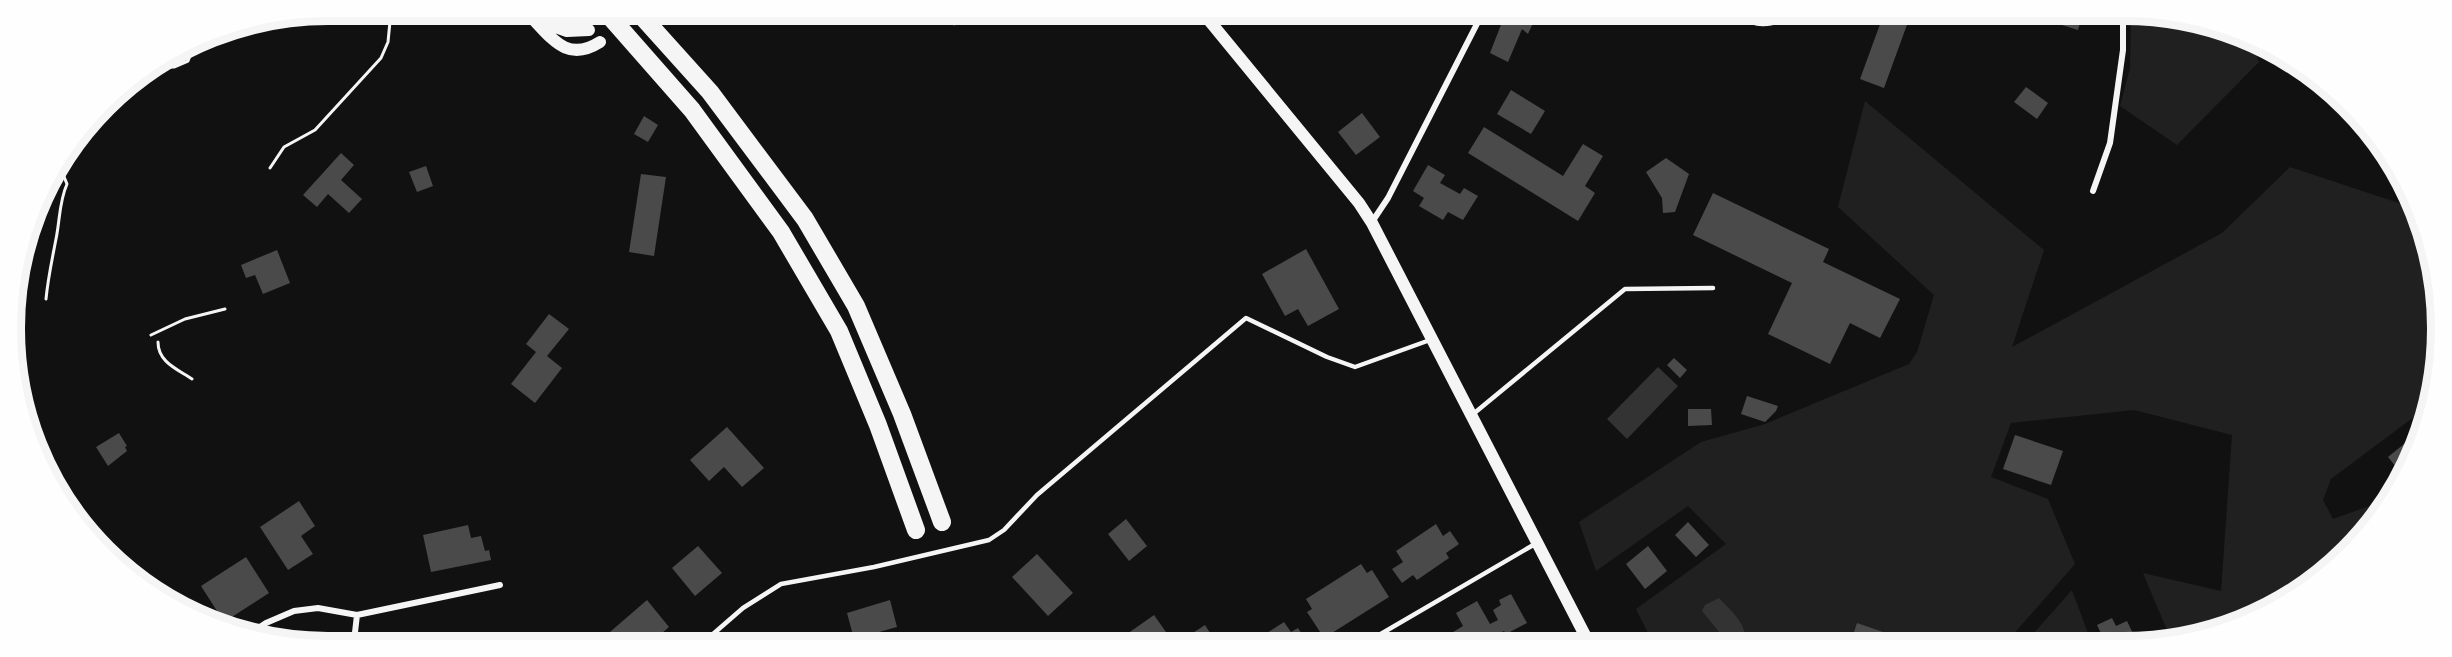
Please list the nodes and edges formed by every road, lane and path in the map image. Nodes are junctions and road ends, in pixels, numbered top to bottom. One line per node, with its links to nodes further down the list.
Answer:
1 (390, 21): 17 (path)
2 (535, 21): 13 (main road)
3 (543, 21): 12 (main road)
4 (613, 21): 30 (highway)
5 (646, 21): 16 (highway)
6 (656, 21): 16 (lane)
7 (1210, 21): 20 (main road)
8 (1478, 21): 20 (street)
9 (1749, 21): 10 (street)
10 (1778, 21)
11 (2123, 21): 19 (street)
12 (589, 30)
13 (600, 42)
14 (191, 54): 15 (path)
15 (167, 67)
16 (710, 92): 29 (highway)
17 (270, 168)
18 (63, 174): 22 (path)
19 (2093, 191)
20 (1372, 223): 25 (main road)
21 (1713, 288): 28 (lane)
22 (46, 299)
23 (225, 309): 24 (path)
24 (151, 335)
25 (1431, 340): 28 (main road); 35 (lane)
26 (158, 342): 27 (path)
27 (192, 380)
28 (1472, 415): 31 (main road)
29 (942, 522)
30 (916, 530)
31 (1538, 543): 37 (lane); 38 (main road)
32 (500, 585): 33 (street)
33 (357, 615): 34 (street); 36 (street)
34 (258, 628)
35 (712, 635)
36 (355, 636)
37 (1377, 636)
38 (1585, 636)

